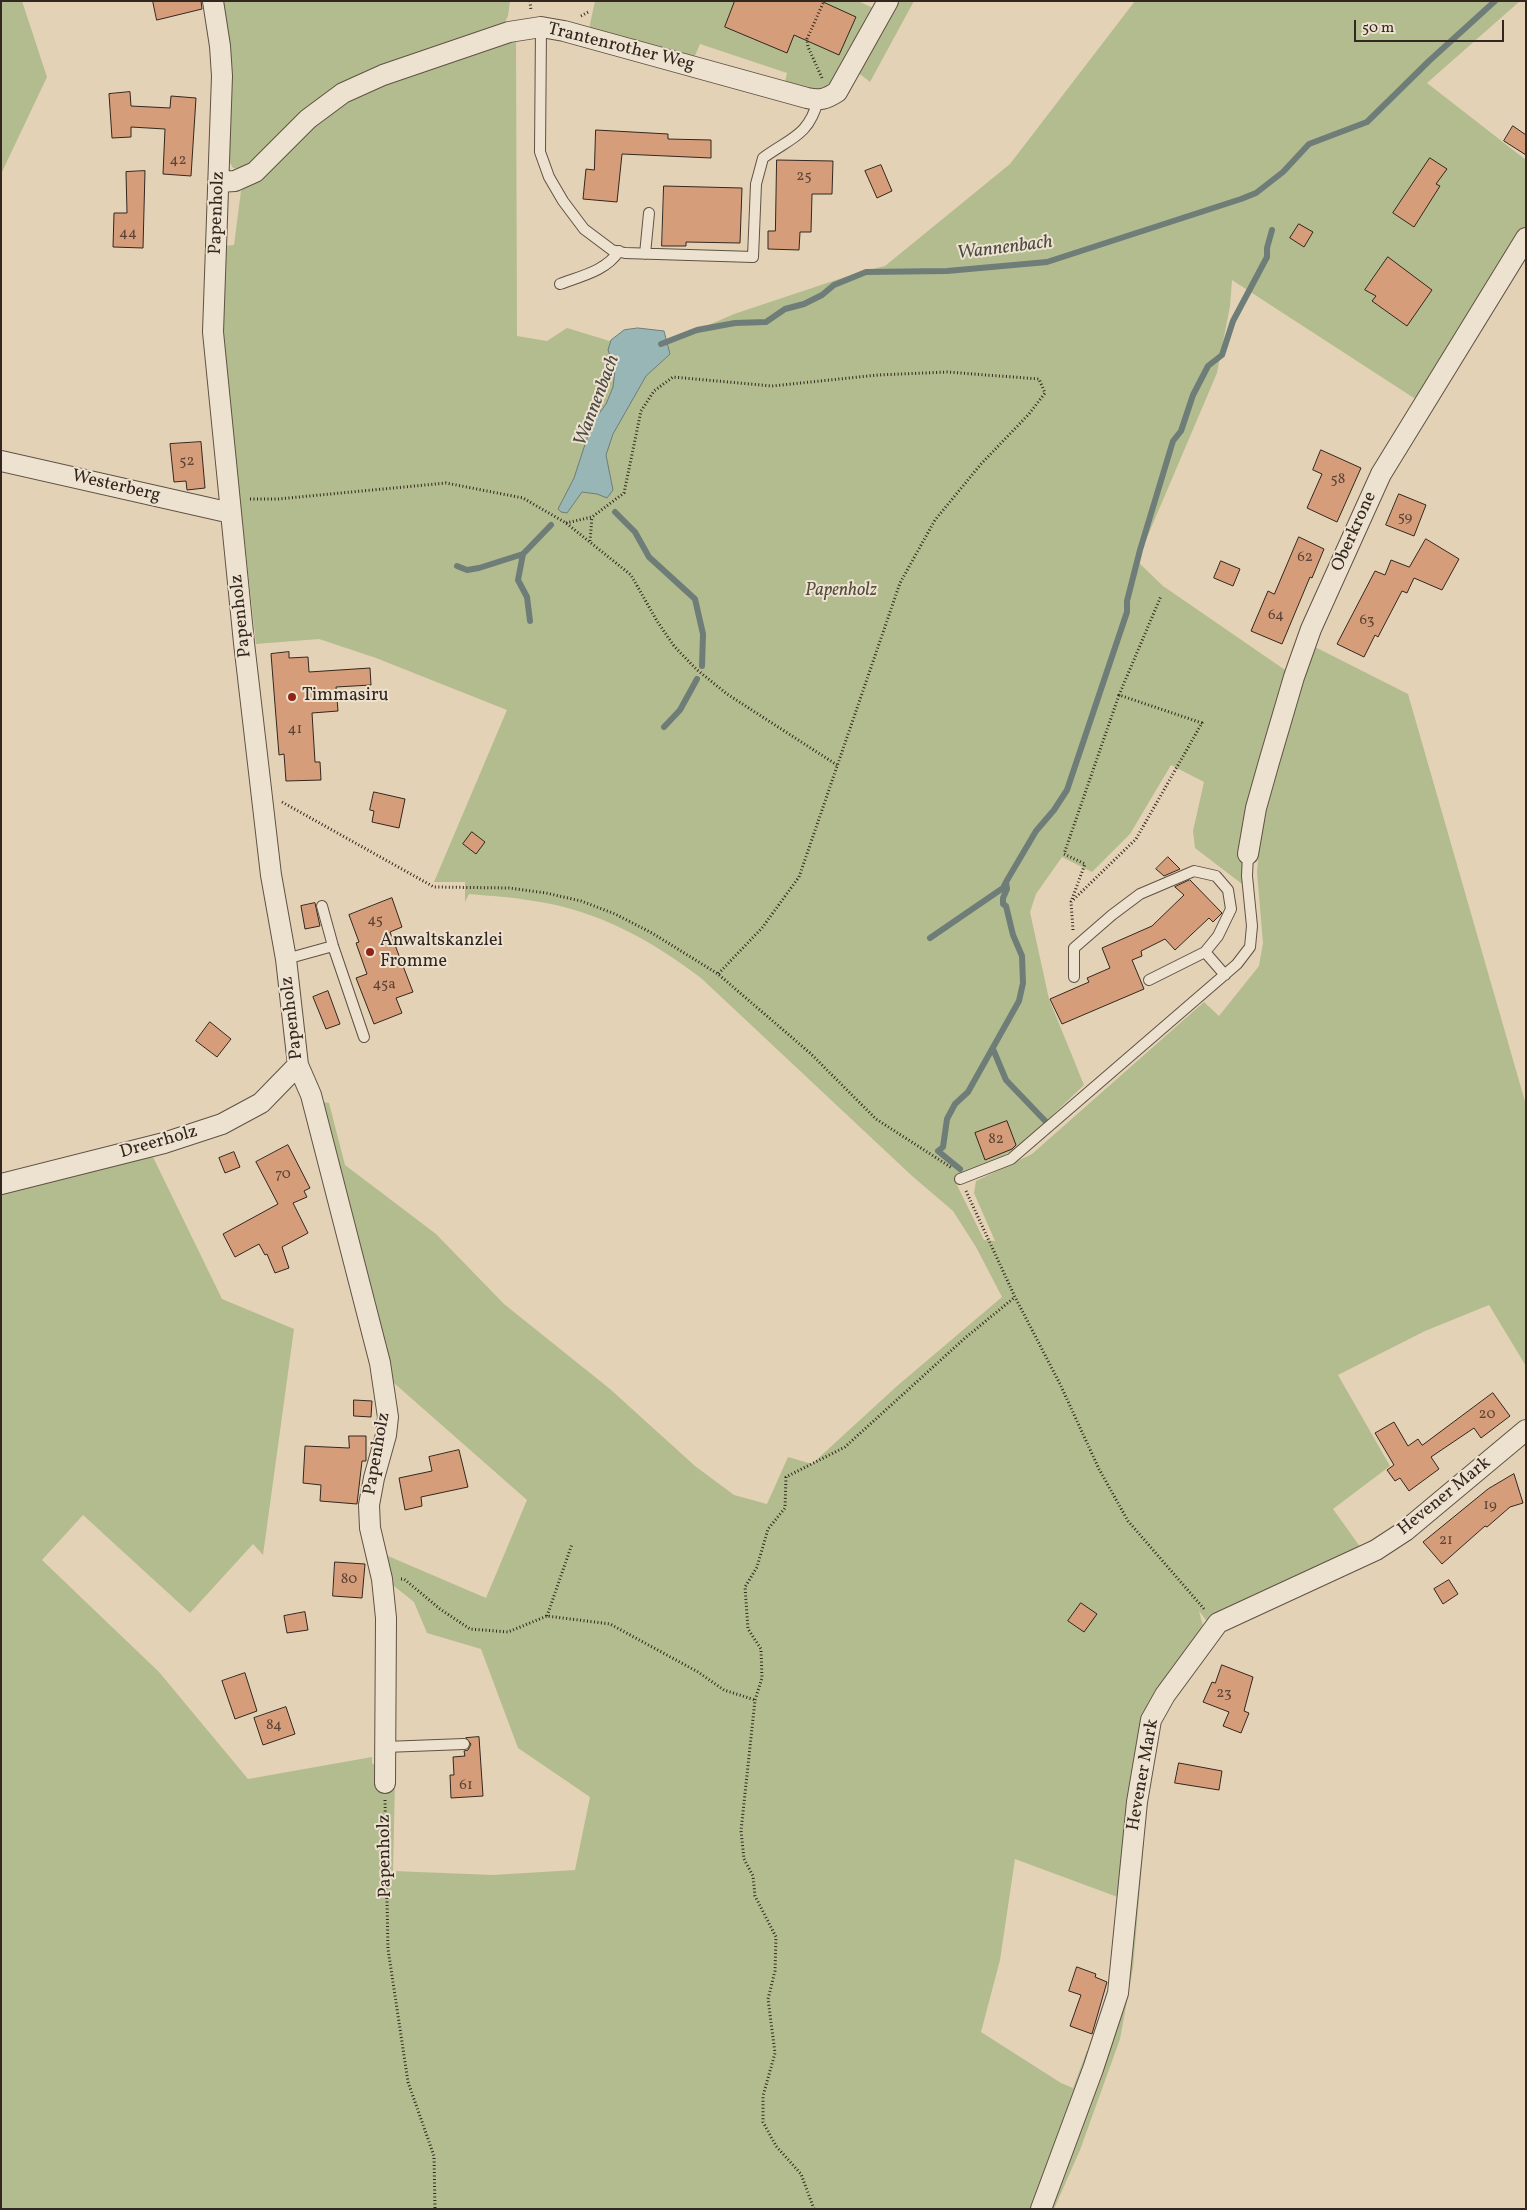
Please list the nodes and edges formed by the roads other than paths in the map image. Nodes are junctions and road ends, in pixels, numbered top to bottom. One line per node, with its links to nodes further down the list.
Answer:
1 (212, 1): 5 (street, Papenholz)
2 (888, 1): 4 (street)
3 (541, 27): 4 (street, Trantenrother Weg); 5 (street, Trantenrother Weg); 8 (lane)
4 (823, 99): 9 (lane)
5 (219, 182): 12 (street, Papenholz)
6 (649, 213): 9 (lane)
7 (1526, 238): 13 (street, Oberkrone)
8 (619, 251): 9 (lane); 10 (lane)
9 (646, 254)
10 (560, 284)
11 (1, 462): 12 (street, Westerberg)
12 (231, 506): 17 (street, Papenholz)
13 (1248, 854): 18 (lane)
14 (322, 906): 15 (lane)
15 (333, 946): 17 (lane); 21 (lane)
16 (1205, 952): 18 (lane); 19 (lane); 20 (lane)
17 (286, 959): 22 (street, Papenholz)
18 (1224, 975): 23 (lane)
19 (1074, 977)
20 (1149, 980)
21 (364, 1037)
22 (298, 1065): 24 (street, Dreerholz); 27 (street, Papenholz)
23 (960, 1179)
24 (1, 1184)
25 (1526, 1430): 29 (street, Hevener Mark)
26 (464, 1744): 27 (lane)
27 (385, 1747): 28 (street, Papenholz)
28 (385, 1783)
29 (1041, 2209)

